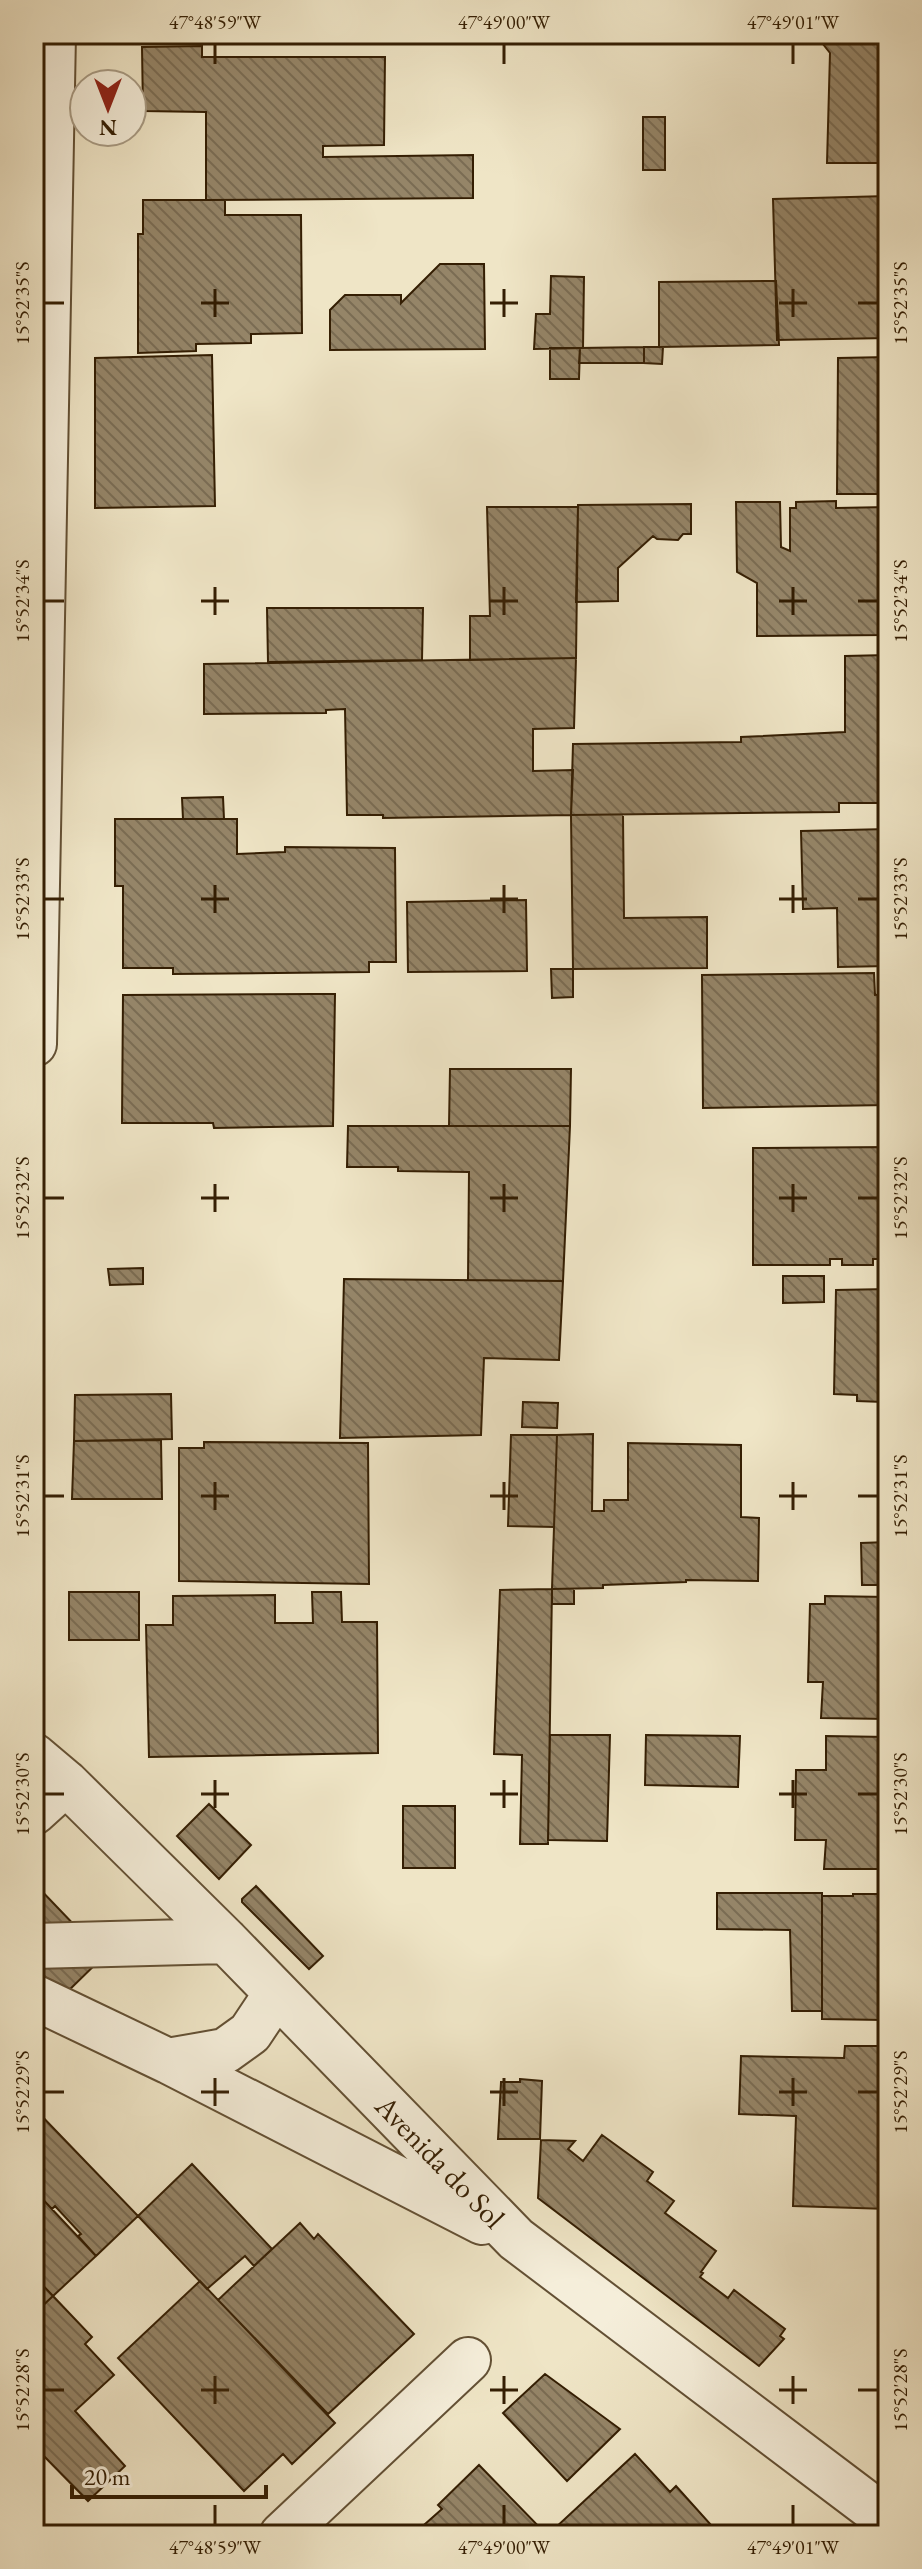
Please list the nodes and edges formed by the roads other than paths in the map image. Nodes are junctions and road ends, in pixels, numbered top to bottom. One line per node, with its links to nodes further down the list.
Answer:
1 (53, 34): 2 (street)
2 (34, 1044)
3 (50, 1769): 4 (street); 5 (street, Avenida do Sol)
4 (34, 1812)
5 (226, 1941): 6 (street); 7 (street, Avenida do Sol)
6 (34, 1946)
7 (276, 1994): 9 (street); 10 (street, Avenida do Sol)
8 (34, 1997): 9 (street)
9 (168, 2061): 10 (street)
10 (516, 2239): 12 (street, Avenida do Sol)
11 (468, 2360): 13 (street)
12 (888, 2520)
13 (282, 2535)

